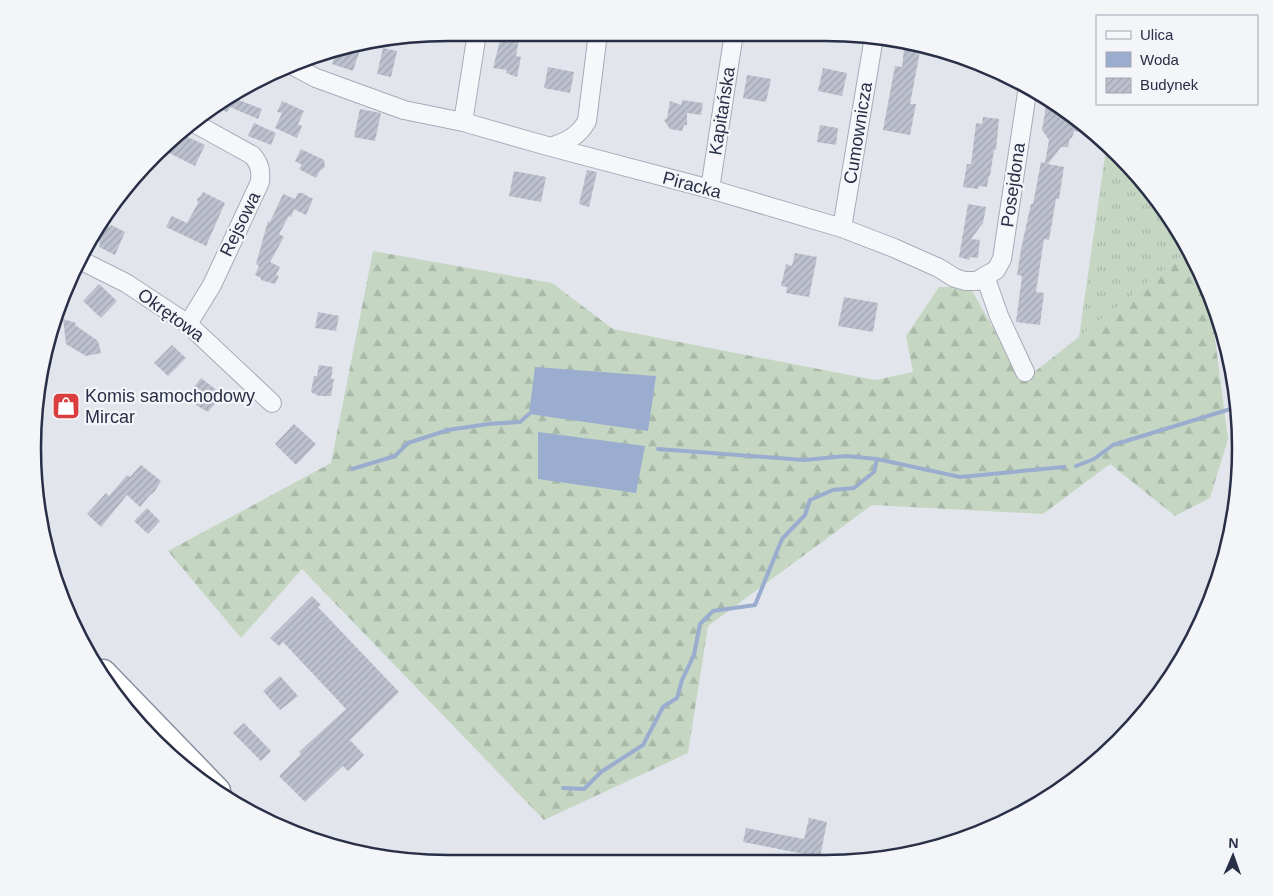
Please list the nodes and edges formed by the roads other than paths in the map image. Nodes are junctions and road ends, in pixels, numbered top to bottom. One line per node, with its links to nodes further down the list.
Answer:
1 (476, 41): 7 (street)
2 (597, 41): 9 (street)
3 (733, 41): 10 (street, Kapitańska)
4 (873, 44): 11 (street, Cumownicza)
5 (299, 69): 7 (street, Piracka)
6 (1027, 95): 13 (street, Posejdona)
7 (463, 122): 9 (street, Piracka)
8 (199, 126): 14 (street, Rejsowa)
9 (551, 147): 10 (street, Piracka)
10 (710, 189): 11 (street, Piracka)
11 (842, 228): 13 (street, Piracka)
12 (86, 263): 14 (street, Okrętowa)
13 (985, 276): 15 (street)
14 (188, 324): 16 (street, Okrętowa)
15 (1025, 372)
16 (272, 403)
17 (125, 696): 18 (highway)
18 (183, 757)

